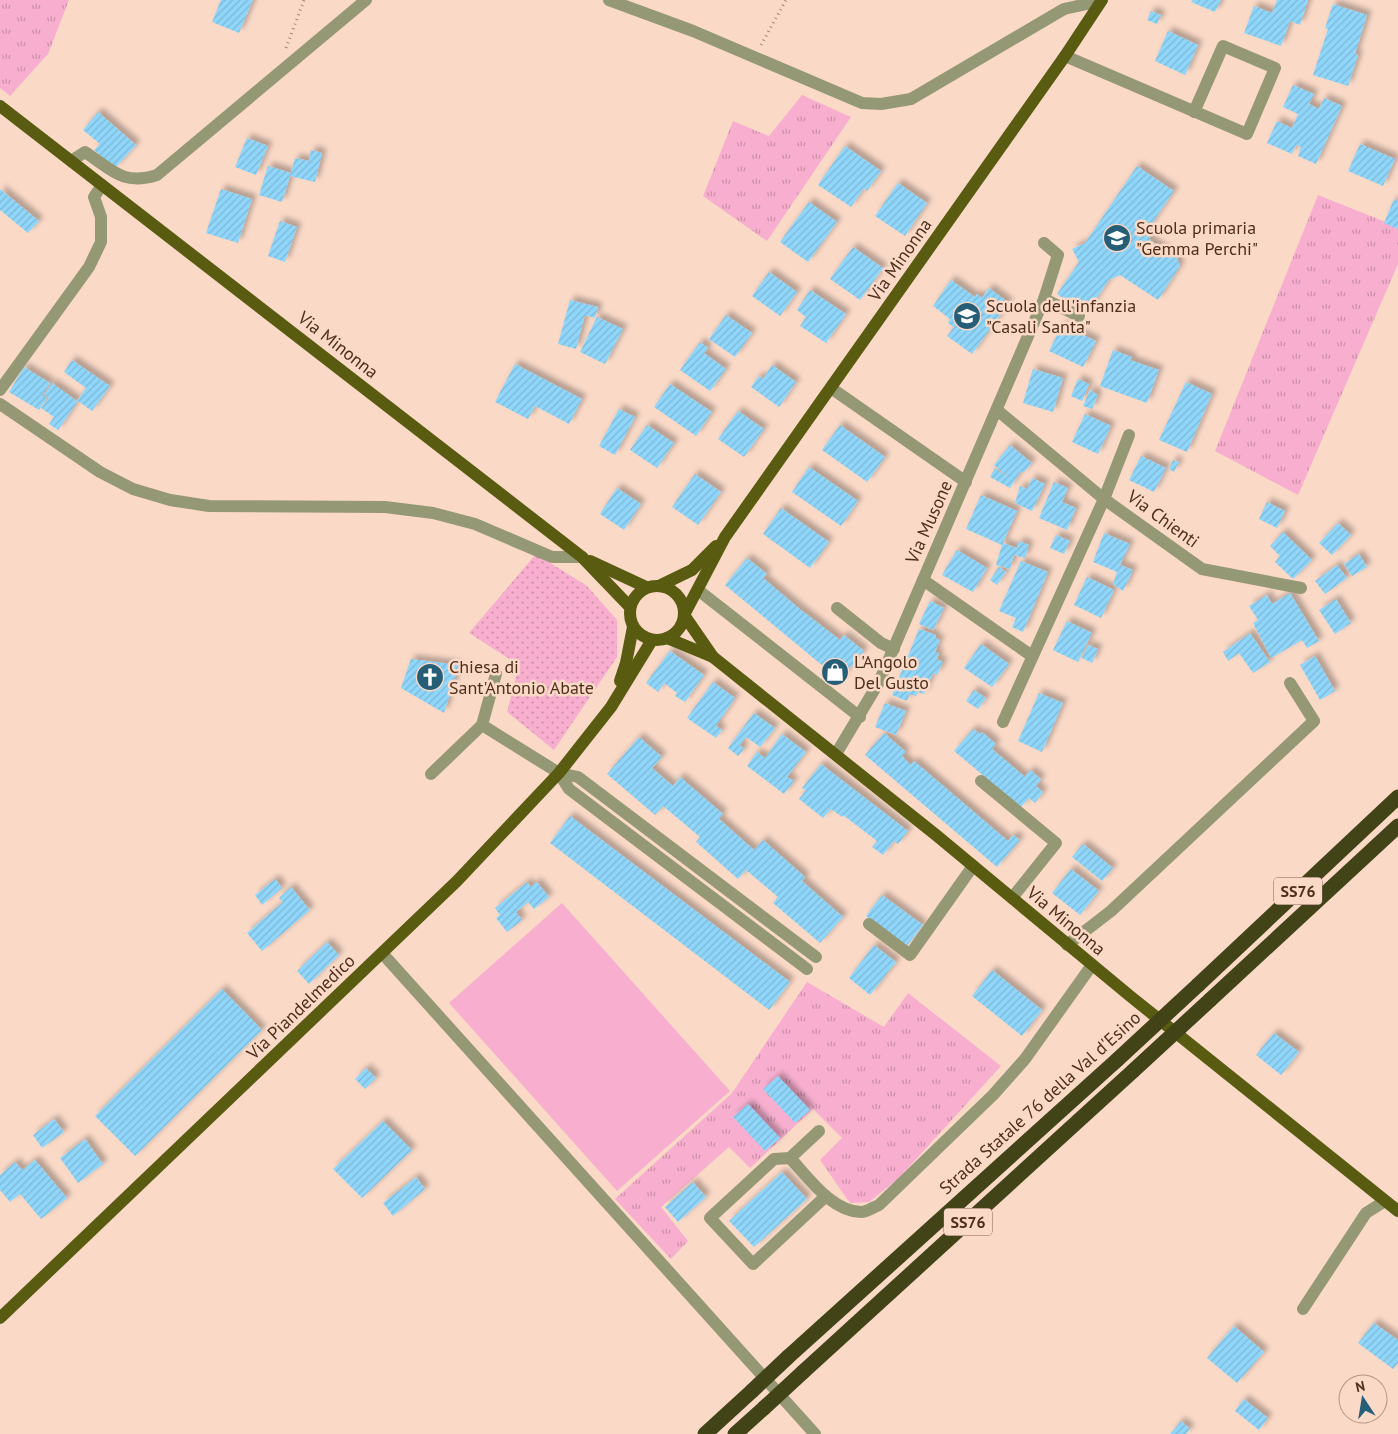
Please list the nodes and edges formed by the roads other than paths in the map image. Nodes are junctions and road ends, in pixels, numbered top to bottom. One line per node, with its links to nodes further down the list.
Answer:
1 (366, 0): 7 (street)
2 (608, 0): 3 (street, Via Minonna)
3 (1101, 1): 4 (main road, Via Minonna)
4 (1065, 56): 6 (street); 12 (main road, Via Minonna)
5 (0, 106): 7 (main road, Via Minonna)
6 (1194, 112): 6 (street)
7 (71, 161): 8 (main road, Via Minonna)
8 (102, 185): 13 (street); 20 (main road, Via Minonna)
9 (1044, 243): 10 (street, Via Musone)
10 (1044, 299): 11 (street); 15 (street, Via Musone)
11 (1079, 316)
12 (831, 388): 17 (street); 19 (main road, Via Minonna)
13 (0, 390)
14 (0, 404): 20 (street)
15 (996, 410): 17 (street, Via Musone); 18 (street, Via Chienti)
16 (1129, 435): 18 (street)
17 (966, 482): 21 (street, Via Musone)
18 (1104, 499): 23 (street, Via Chienti); 32 (street)
19 (725, 537): 22 (main road, Via Minonna); 24 (main road, Via Minonna)
20 (582, 557): 22 (main road, Via Minonna); 25 (main road, Via Minonna)
21 (923, 580): 31 (street, Via Musone); 32 (street)
22 (653, 587): 25 (main road, Via Minonna); 27 (main road, Via Minonna)
23 (1301, 588)
24 (698, 590): 27 (main road, Via Minonna); 37 (street)
25 (630, 607): 28 (main road)
26 (837, 608): 31 (street)
27 (684, 616): 29 (main road, Via Minonna); 33 (main road, Via Minonna)
28 (633, 627): 30 (main road); 36 (main road, Via Piandelmedico)
29 (667, 638): 30 (main road); 33 (main road, Via Minonna)
30 (652, 640): 36 (main road, Via Piandelmedico)
31 (894, 649): 37 (street, Via Musone)
32 (1032, 656): 38 (street)
33 (713, 657): 40 (main road, Via Minonna)
34 (496, 674): 39 (street)
35 (1290, 684): 49 (street)
36 (611, 707): 41 (main road, Via Piandelmedico)
37 (860, 717): 40 (street, Via Musone)
38 (1003, 722)
39 (482, 725): 41 (street); 42 (street)
40 (836, 754): 46 (main road, Via Minonna)
41 (559, 773): 50 (main road, Via Piandelmedico); 51 (street); 53 (street)
42 (431, 774)
43 (981, 781): 47 (street)
44 (1398, 797): 61 (highway, Strada Statale 76 della Val d'Esino / SS76, bridge)
45 (1398, 826): 62 (highway, SS76, bridge)
46 (973, 866): 47 (main road, Via Minonna); 48 (street)
47 (1012, 898): 49 (main road, Via Minonna)
48 (869, 924)
49 (1068, 945): 52 (main road, Via Minonna)
50 (382, 953): 60 (main road, Via Piandelmedico); 63 (street)
51 (816, 957)
52 (1092, 966): 56 (street); 57 (main road, Via Minonna)
53 (807, 969)
54 (819, 1131): 55 (street)
55 (790, 1158): 56 (street); 56 (street)
56 (826, 1196)
57 (1385, 1201): 58 (main road, Via Minonna); 59 (street)
58 (1398, 1211)
59 (1303, 1310)
60 (0, 1318)
61 (705, 1434)
62 (735, 1434)
63 (815, 1434)

